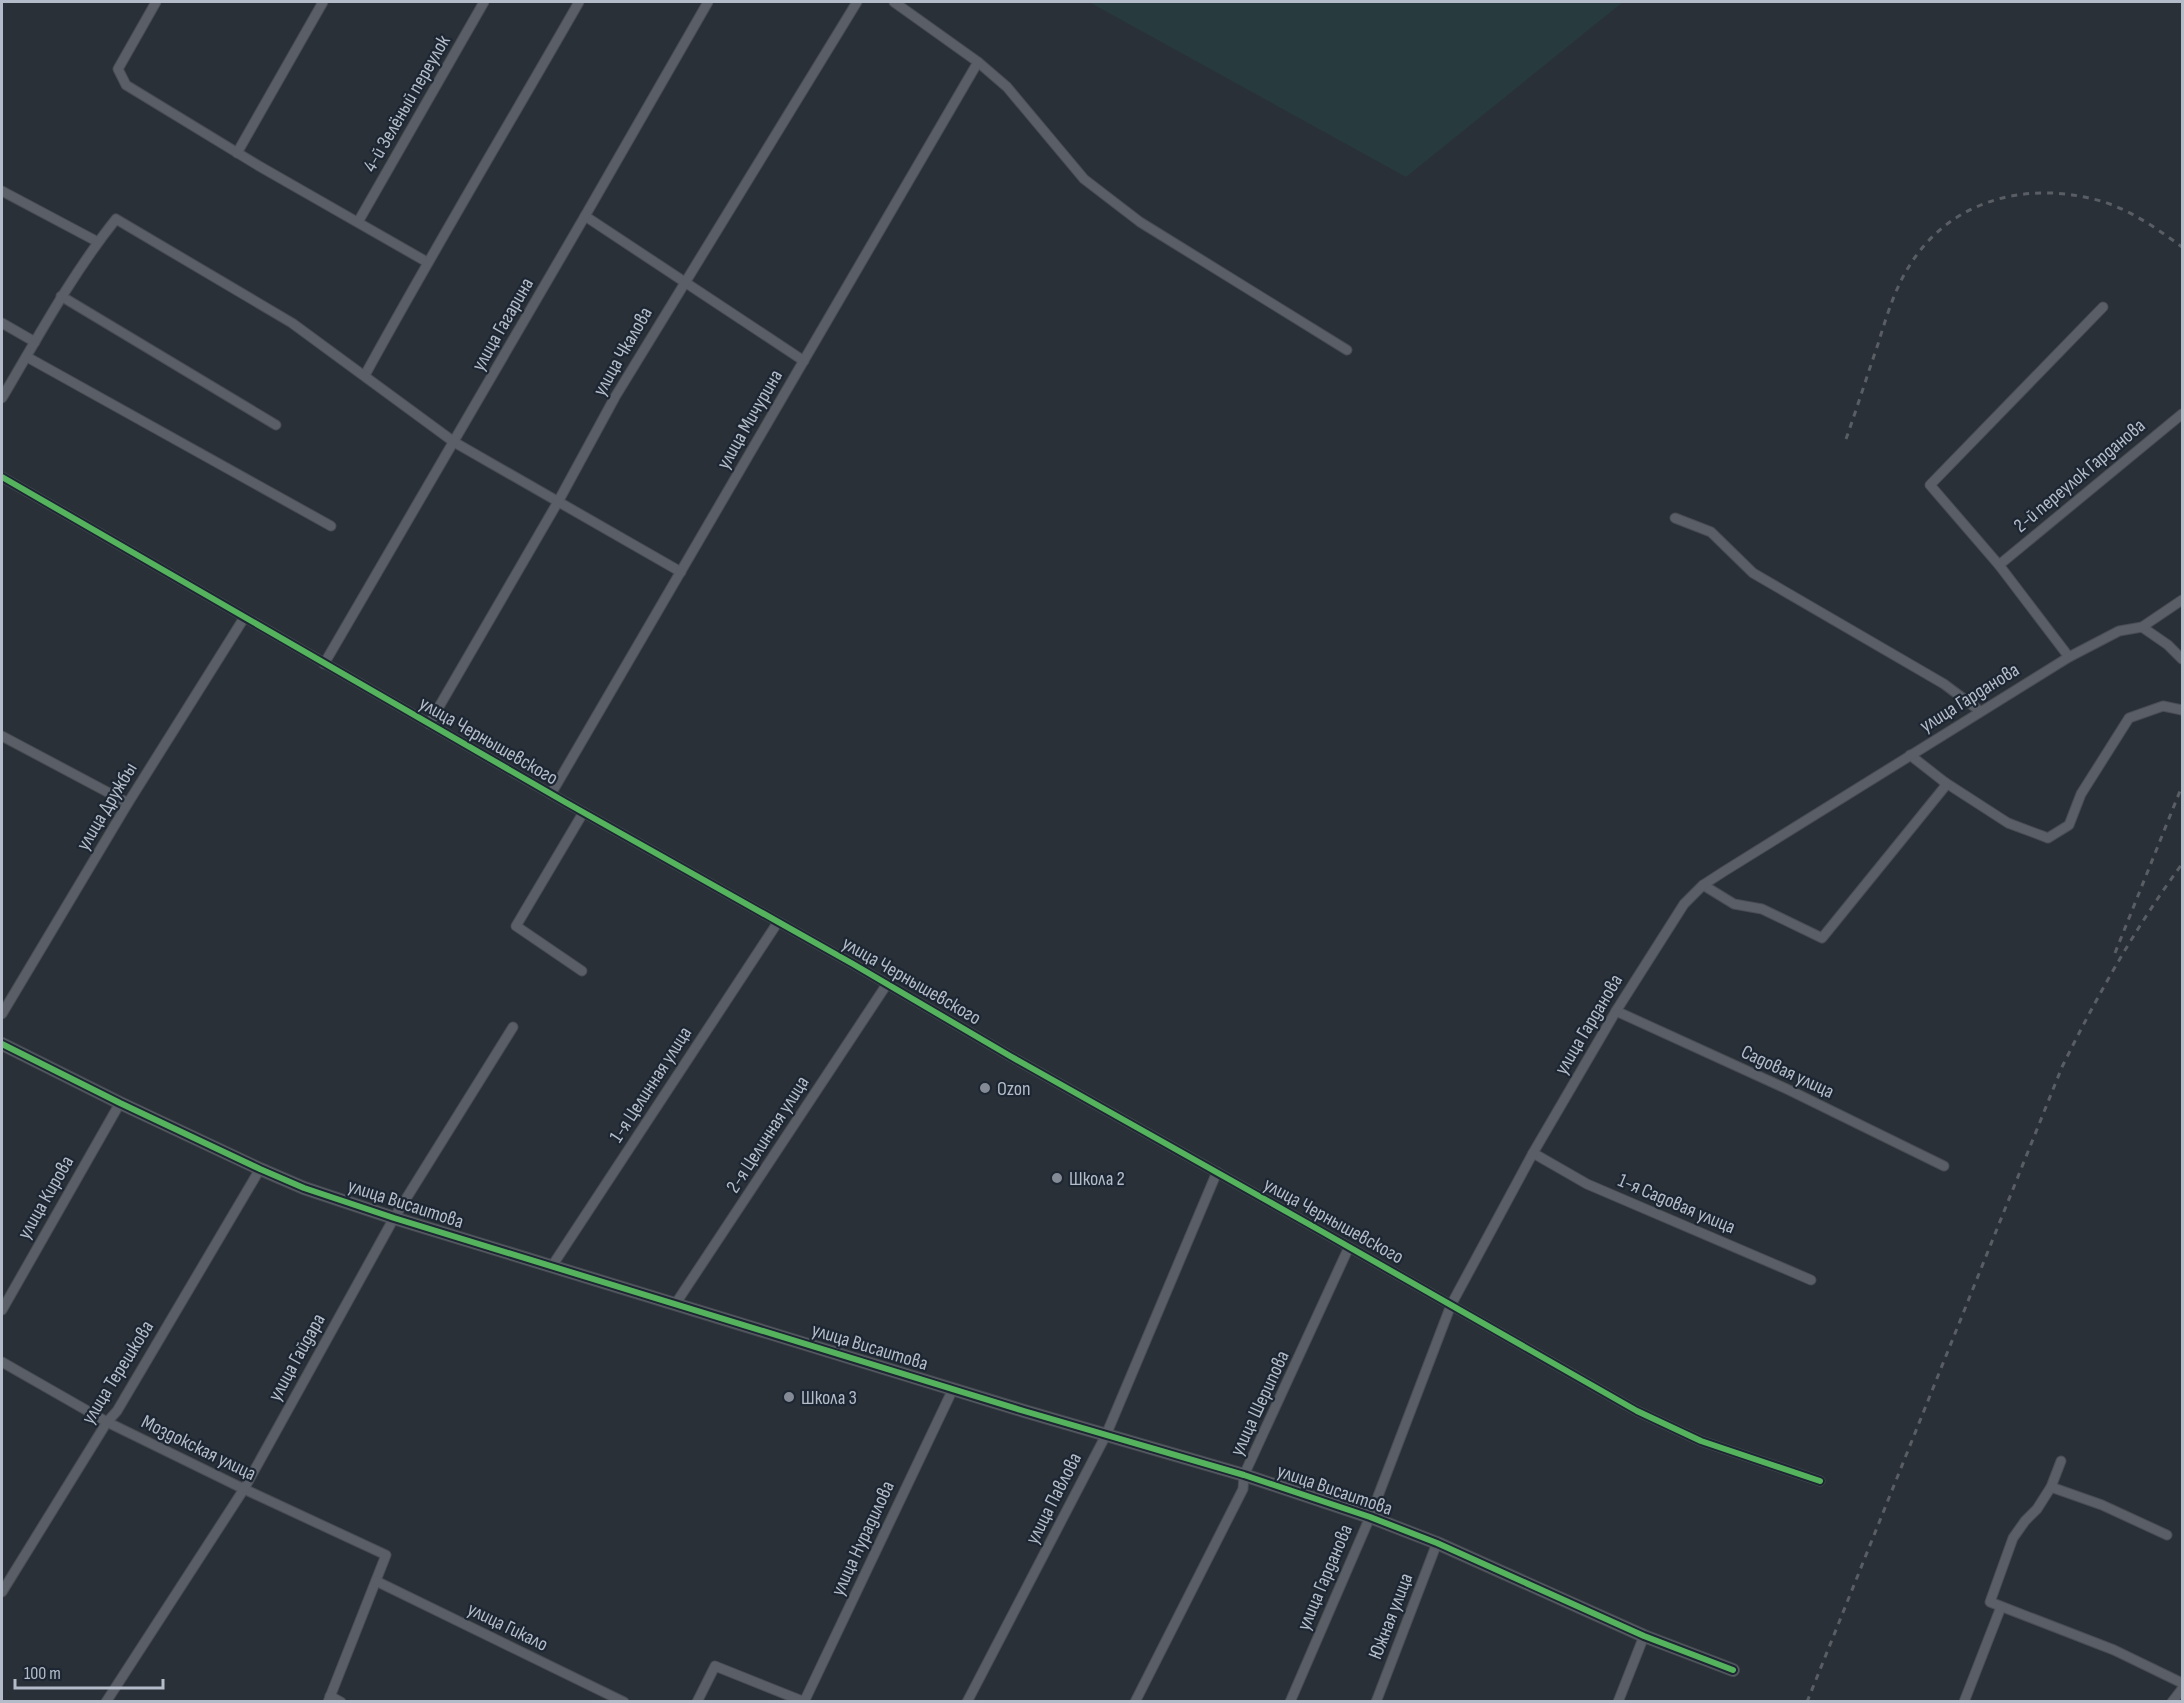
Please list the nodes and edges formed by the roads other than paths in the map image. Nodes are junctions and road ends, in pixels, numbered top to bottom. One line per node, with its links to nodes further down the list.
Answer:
1 (156, 2): 9 (street)
2 (323, 2): 9 (street)
3 (484, 2): 12 (street, 4-й Зелёный переулок)
4 (579, 2): 14 (street)
5 (708, 2): 11 (street, улица Гагарина)
6 (857, 2): 15 (street, улица Чкалова)
7 (894, 2): 8 (street)
8 (978, 62): 20 (street); 22 (street, улица Мичурина)
9 (237, 153): 12 (street)
10 (2, 191): 13 (street)
11 (585, 216): 15 (street); 27 (street, улица Гагарина)
12 (358, 222): 14 (street)
13 (98, 242): 16 (street); 23 (street)
14 (427, 262): 23 (street)
15 (683, 283): 22 (street); 29 (street, улица Чкалова)
16 (62, 296): 19 (street); 26 (street)
17 (2103, 307): 32 (street)
18 (2, 323): 19 (street)
19 (35, 342): 21 (street)
20 (1347, 350)
21 (27, 357): 24 (street); 31 (street)
22 (804, 360): 33 (street, улица Мичурина)
23 (365, 375): 27 (street)
24 (2, 398)
25 (2182, 414): 32 (street, 2-й переулок Гарданова)
26 (276, 425)
27 (454, 442): 29 (street); 39 (street, улица Гагарина)
28 (2, 477): 35 (street, улица Чернышевского)
29 (559, 500): 33 (street); 42 (street, улица Чкалова)
30 (1675, 518): 41 (street)
31 (331, 526)
32 (1999, 565): 37 (street)
33 (681, 573): 46 (street, улица Мичурина)
34 (2182, 600): 36 (street, улица Гарданова)
35 (244, 618): 39 (street, улица Чернышевского); 47 (street, улица Дружбы)
36 (2142, 627): 37 (street, улица Гарданова); 38 (street)
37 (2069, 657): 41 (street, улица Гарданова)
38 (2182, 659)
39 (324, 664): 42 (street, улица Чернышевского)
40 (2182, 710): 45 (street)
41 (1980, 711): 44 (street, улица Гарданова)
42 (429, 724): 46 (street, улица Чернышевского)
43 (2, 736): 47 (street)
44 (1910, 755): 45 (street); 49 (street, улица Гарданова)
45 (1943, 781): 49 (street)
46 (551, 794): 48 (street, улица Чернышевского)
47 (128, 803): 54 (street, улица Дружбы)
48 (583, 813): 50 (street, улица Чернышевского); 51 (street)
49 (1703, 885): 53 (street, улица Гарданова)
50 (778, 922): 52 (street, улица Чернышевского); 64 (street, 1-я Целинная улица)
51 (582, 971)
52 (887, 984): 61 (street, улица Чернышевского); 66 (street, 2-я Целинная улица)
53 (1616, 1011): 58 (street, улица Гарданова); 59 (street, Садовая улица)
54 (2, 1014)
55 (513, 1027): 62 (street, улица Гайдара)
56 (2, 1044): 57 (street, улица Висаитова)
57 (120, 1103): 60 (street, улица Висаитова); 68 (street, улица Кирова)
58 (1533, 1153): 65 (street, 1-я Садовая улица); 67 (street, улица Гарданова)
59 (1944, 1167)
60 (260, 1169): 62 (street, улица Висаитова); 71 (street, улица Терешкова)
61 (1217, 1172): 63 (street, улица Чернышевского); 72 (street, улица Павлова)
62 (394, 1218): 64 (street, улица Висаитова); 77 (street, улица Гайдара)
63 (1349, 1247): 67 (street, улица Чернышевского); 74 (street, улица Шерипова)
64 (552, 1266): 66 (street, улица Висаитова)
65 (1811, 1280)
66 (676, 1303): 70 (street, улица Висаитова)
67 (1450, 1305): 75 (street, улица Чернышевского); 78 (street, улица Гарданова)
68 (2, 1310)
69 (2, 1362): 71 (street, Моздокская улица)
70 (953, 1389): 72 (street, улица Висаитова); 93 (street, улица Нурадилова)
71 (107, 1422): 77 (street, Моздокская улица); 82 (street, улица Терешкова)
72 (1106, 1435): 74 (street, улица Висаитова); 94 (street, улица Павлова)
73 (2061, 1461): 76 (street)
74 (1244, 1475): 78 (street, улица Висаитова); 95 (street, улица Шерипова)
75 (1820, 1481)
76 (2051, 1487): 79 (street); 83 (street)
77 (244, 1489): 81 (street, Моздокская улица); 89 (street, улица Гайдара)
78 (1370, 1517): 80 (street, улица Висаитова); 96 (street, улица Гарданова)
79 (2167, 1535)
80 (1437, 1543): 84 (street, улица Висаитова); 97 (street, Южная улица)
81 (376, 1581): 88 (street); 91 (street, улица Гикало)
82 (2, 1592)
83 (2001, 1607): 86 (street); 99 (street)
84 (1644, 1636): 85 (street, улица Висаитова); 98 (street)
85 (1733, 1670)
86 (2182, 1683)
87 (2182, 1689): 100 (street)
88 (329, 1699): 90 (street)
89 (106, 1701)
90 (341, 1701)
91 (624, 1701)
92 (697, 1701): 93 (street)
93 (805, 1701)
94 (967, 1701)
95 (1135, 1701)
96 (1290, 1701)
97 (1376, 1701)
98 (1618, 1701)
99 (1964, 1701)
100 (2172, 1701)

